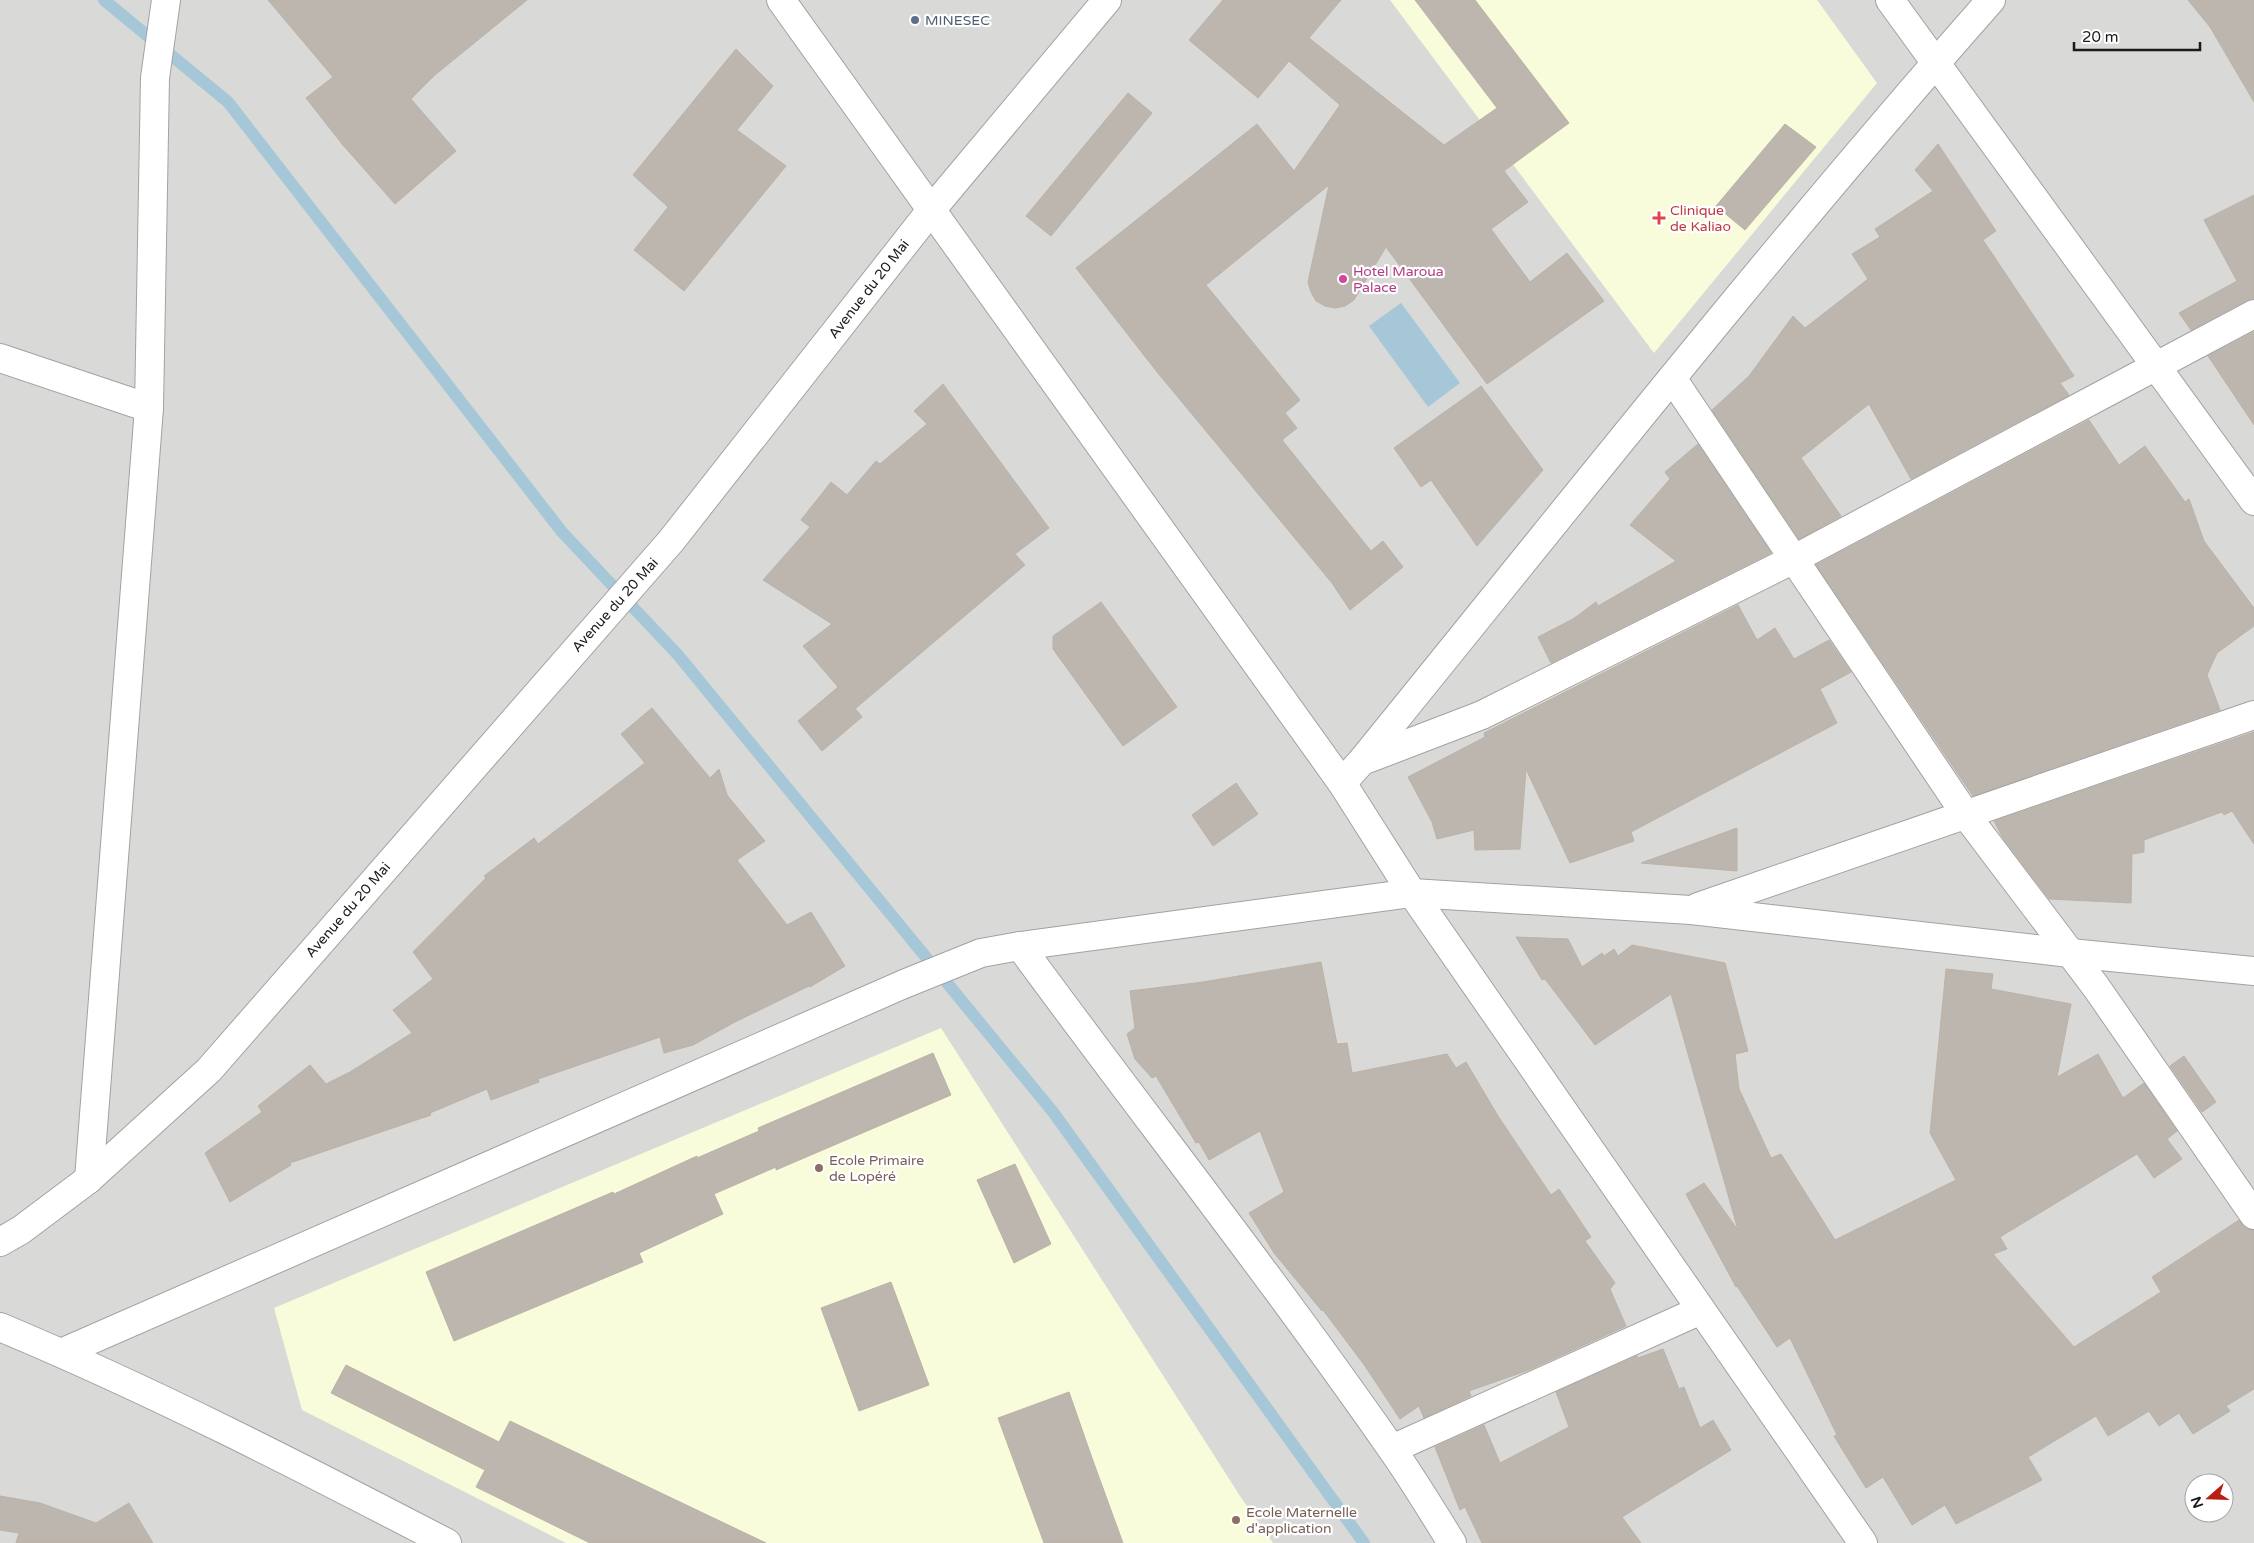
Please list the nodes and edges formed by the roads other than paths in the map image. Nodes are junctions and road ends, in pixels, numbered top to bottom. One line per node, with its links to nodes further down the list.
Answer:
1 (781, 0): 7 (street)
2 (1107, 0): 7 (street, Avenue du 20 Mai)
3 (1890, 0): 6 (street)
4 (1991, 0): 6 (street)
5 (166, 4): 12 (street)
6 (1936, 62): 10 (street); 11 (street)
7 (932, 209): 17 (street); 24 (street, Avenue du 20 Mai)
8 (2254, 314): 10 (street)
9 (0, 358): 12 (street)
10 (2155, 365): 13 (street); 14 (street)
11 (1672, 378): 14 (street); 16 (street)
12 (149, 408): 24 (street)
13 (2254, 501)
14 (1794, 559): 16 (street); 18 (street)
15 (2254, 715): 18 (street)
16 (1361, 762): 17 (street)
17 (1342, 783): 19 (street)
18 (1966, 815): 20 (street); 22 (street)
19 (1412, 893): 20 (street); 21 (street); 27 (street)
20 (1691, 910): 22 (street)
21 (1020, 946): 29 (street); 30 (street)
22 (2070, 953): 23 (street); 25 (street)
23 (2254, 971)
24 (89, 1179): 26 (street, Avenue du 20 Mai)
25 (2254, 1215)
26 (0, 1242)
27 (1701, 1310): 30 (street); 33 (street)
28 (0, 1327): 29 (street)
29 (61, 1352): 31 (street)
30 (1392, 1449): 32 (street)
31 (448, 1543)
32 (1452, 1543)
33 (1863, 1543)

